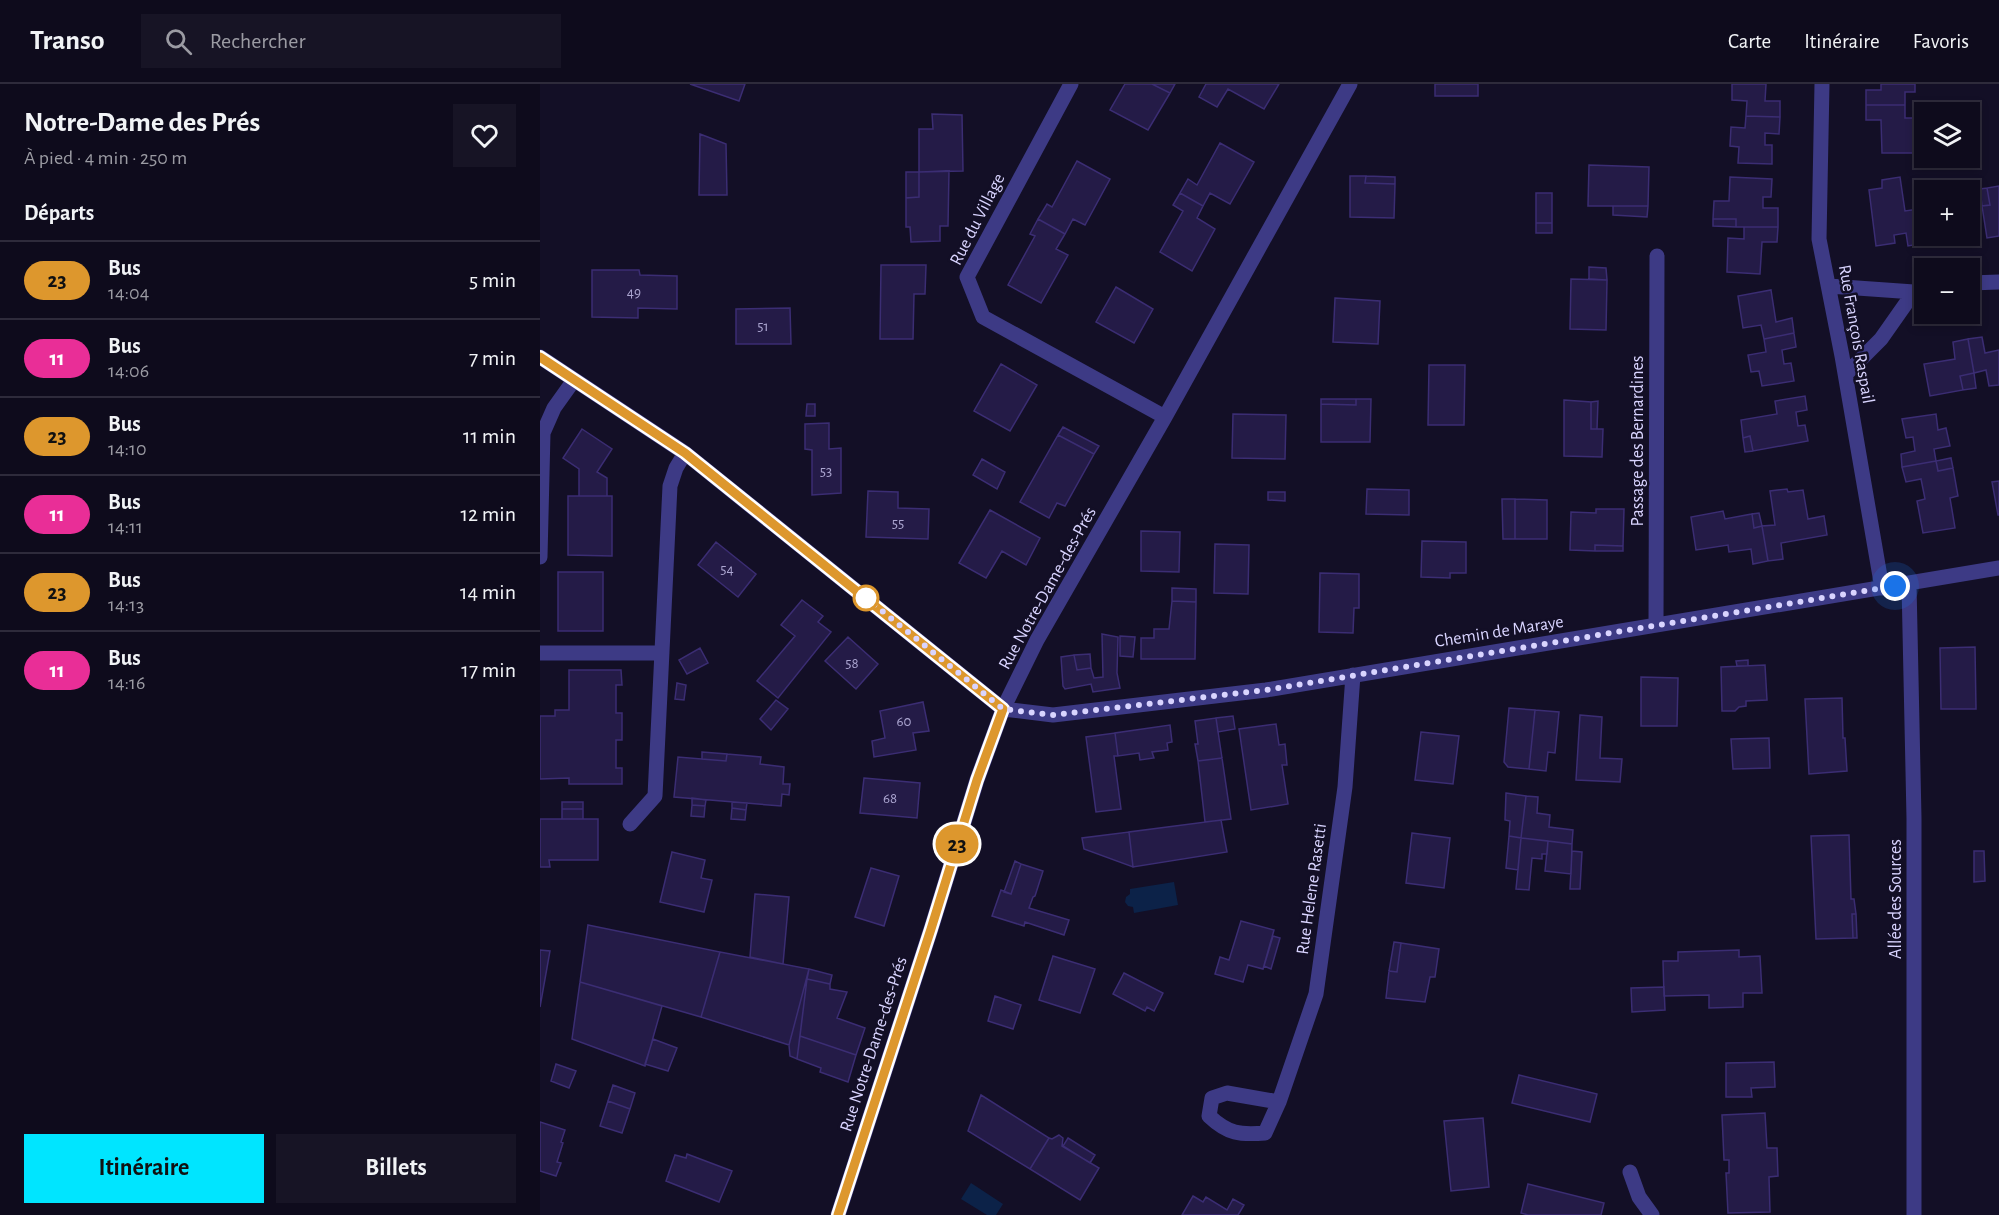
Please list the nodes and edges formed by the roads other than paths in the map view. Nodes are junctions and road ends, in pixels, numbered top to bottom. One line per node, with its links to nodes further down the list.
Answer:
1 (1071, 84): 13 (street, Rue du Village)
2 (1350, 84): 13 (street, Rue Notre-Dame-des-Prés)
3 (1822, 84): 7 (street, Rue François Raspail)
4 (1657, 256): 19 (street, Passage des Bernardines)
5 (1999, 282): 6 (street)
6 (1980, 283)
7 (1829, 286): 8 (street); 11 (street, Rue François Raspail)
8 (1914, 291)
9 (1914, 297): 11 (street)
10 (540, 357): 12 (street)
11 (1846, 374): 18 (street, Rue François Raspail)
12 (574, 380): 14 (street); 15 (street)
13 (1165, 417): 23 (street, Rue Notre-Dame-des-Prés)
14 (685, 453): 21 (street); 23 (street)
15 (540, 556)
16 (1999, 568): 17 (street, Chemin de Maraye)
17 (1909, 584): 18 (street, Chemin de Maraye); 29 (street, Allée des Sources)
18 (1882, 588): 19 (street, Chemin de Maraye)
19 (1656, 626): 22 (street, Chemin de Maraye)
20 (540, 653): 21 (street)
21 (662, 653): 24 (street)
22 (1353, 675): 23 (street, Chemin de Maraye); 25 (street, Rue Helene Rasetti)
23 (1003, 709): 27 (street, Rue Notre-Dame-des-Prés)
24 (630, 824)
25 (1279, 1102)
26 (1630, 1172): 28 (street)
27 (838, 1215)
28 (1652, 1215)
29 (1914, 1215)

